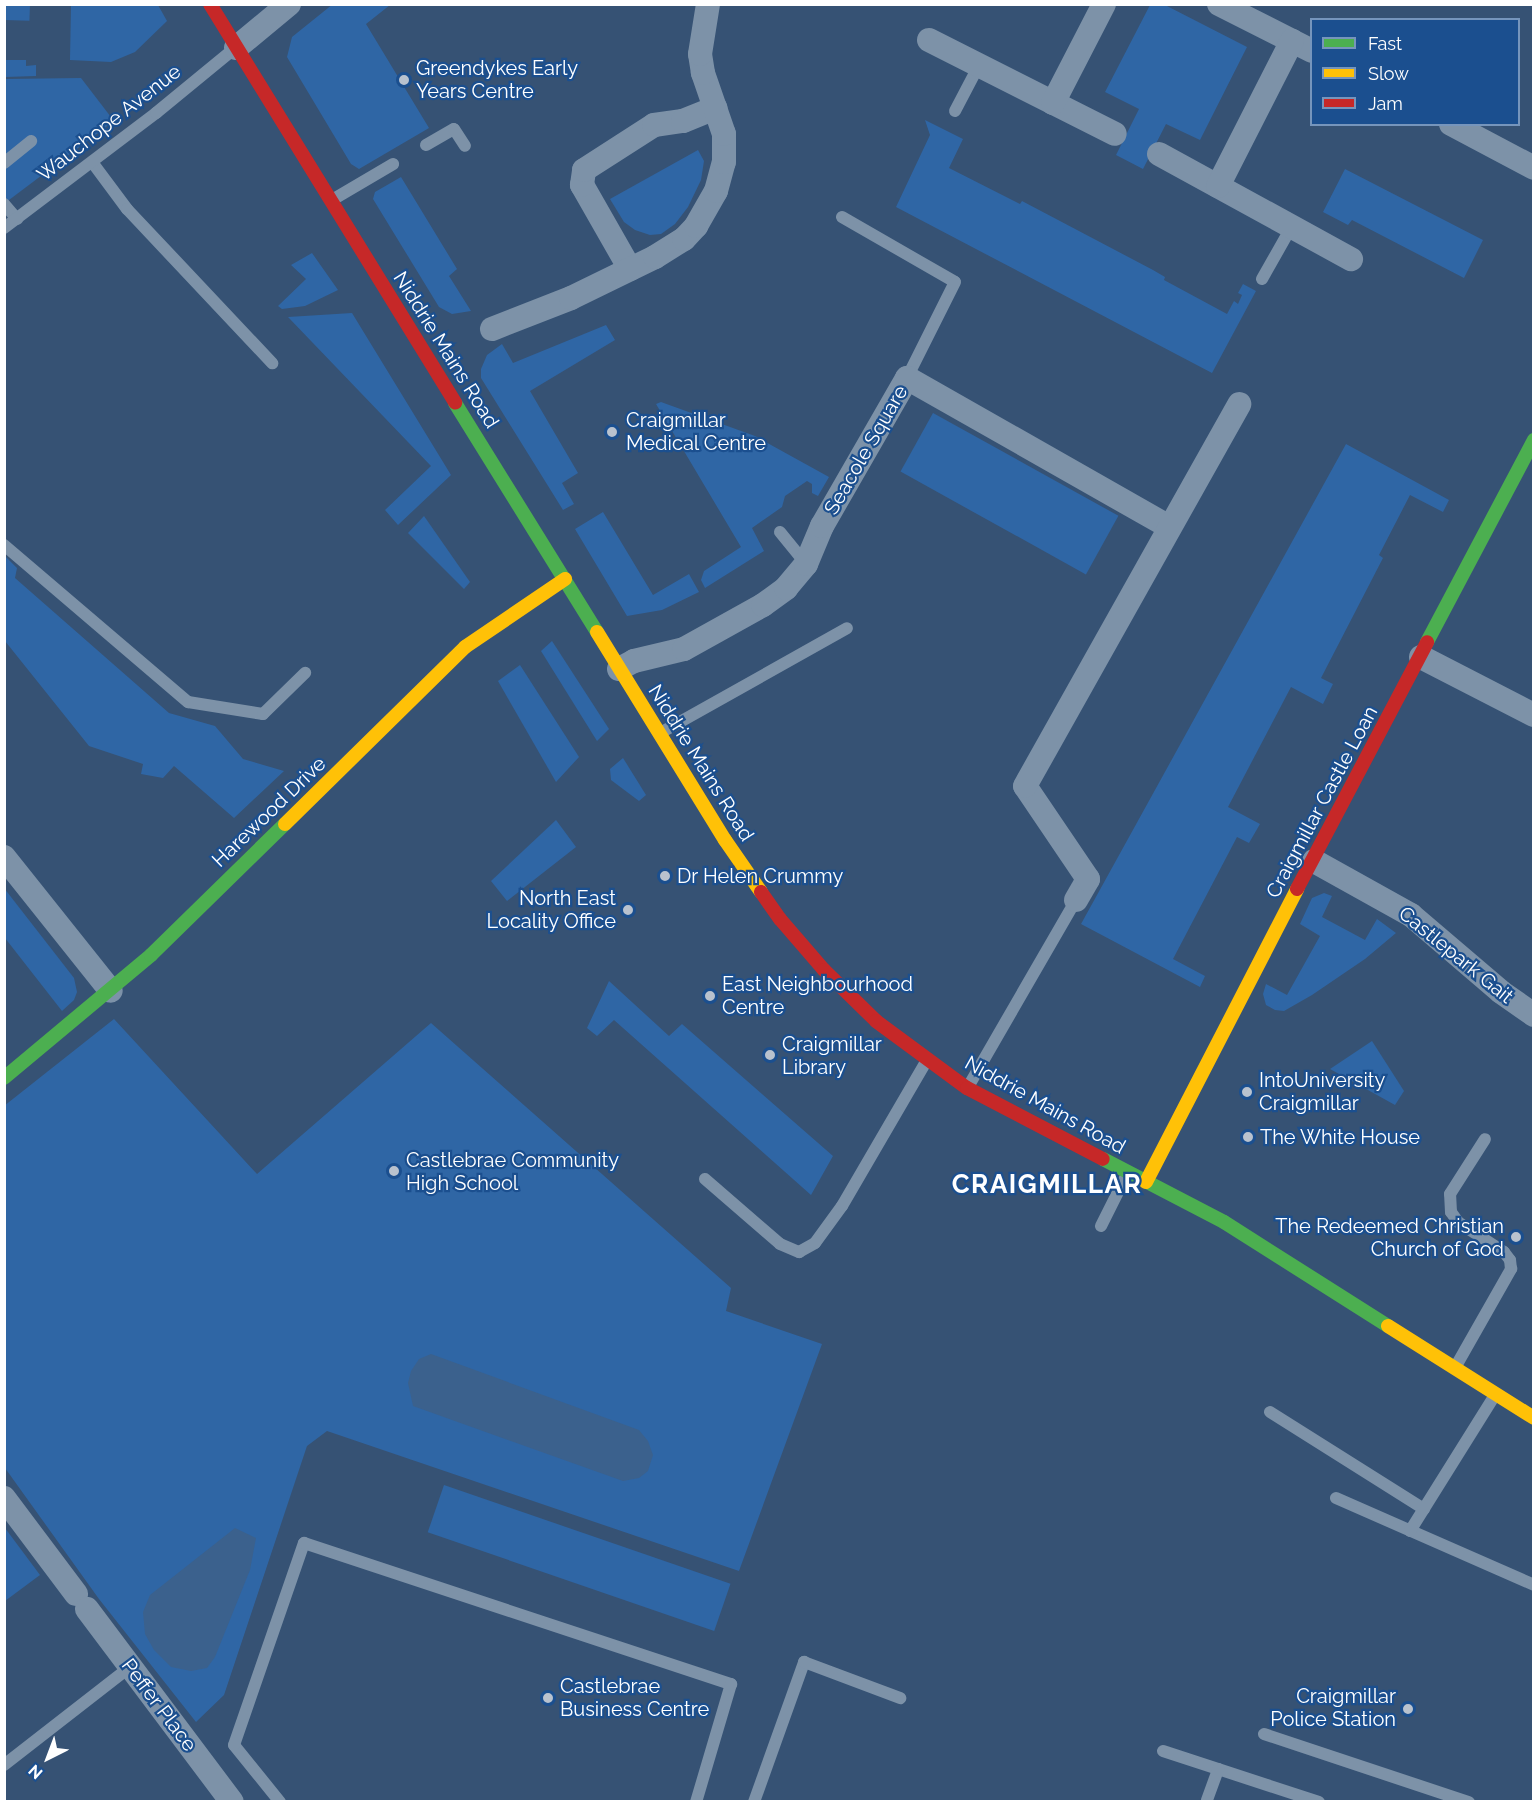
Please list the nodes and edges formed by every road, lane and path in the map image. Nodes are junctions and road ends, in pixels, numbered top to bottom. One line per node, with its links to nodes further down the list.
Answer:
1 (210, 4): 8 (main road, Niddrie Mains Road)
2 (289, 4): 8 (street)
3 (708, 4): 11 (street)
4 (1104, 4): 10 (street)
5 (1219, 4): 7 (street)
6 (929, 40): 9 (street)
7 (1302, 46): 23 (street)
8 (236, 48): 19 (lane, Wauchope Avenue); 24 (main road, Niddrie Mains Road)
9 (979, 65): 10 (street); 12 (lane)
10 (1053, 103): 14 (street)
11 (716, 108): 31 (street); 31 (street)
12 (955, 111)
13 (1455, 126): 22 (street)
14 (1115, 134)
15 (31, 141): 20 (lane)
16 (426, 145): 17 (lane)
17 (465, 146)
18 (1159, 154): 23 (street)
19 (92, 162): 27 (lane, Wauchope Avenue); 34 (lane)
20 (4, 163)
21 (393, 164): 24 (lane)
22 (1533, 168)
23 (1218, 186): 28 (street)
24 (331, 201): 42 (main road, Niddrie Mains Road)
25 (4, 204): 27 (lane)
26 (842, 217): 35 (lane)
27 (17, 219): 29 (lane, Wauchope Avenue)
28 (1293, 226): 30 (street); 32 (lane)
29 (4, 228)
30 (1351, 259)
31 (630, 269): 33 (street)
32 (1262, 279)
33 (492, 329)
34 (272, 363)
35 (907, 378): 38 (street, Seacole Square); 41 (street, Seacole Square)
36 (1239, 404): 38 (street)
37 (1533, 440): 44 (main road, Craigmillar Castle Loan)
38 (1169, 527): 51 (street)
39 (780, 532): 41 (lane)
40 (4, 545): 46 (lane)
41 (806, 564): 45 (street, Seacole Square)
42 (565, 579): 45 (main road, Niddrie Mains Road); 52 (main road, Harewood Drive)
43 (847, 627): 48 (lane)
44 (1421, 657): 47 (street); 50 (main road, Craigmillar Castle Loan)
45 (619, 669): 48 (main road, Niddrie Mains Road)
46 (305, 673)
47 (1533, 715)
48 (660, 733): 54 (main road, Niddrie Mains Road)
49 (4, 857): 52 (street)
50 (1314, 861): 53 (street, Castlepark Gait); 60 (main road, Craigmillar Castle Loan)
51 (1076, 900): 56 (lane)
52 (111, 991): 55 (main road, Harewood Drive)
53 (1533, 1015)
54 (928, 1059): 56 (main road, Niddrie Mains Road); 59 (lane)
55 (4, 1078)
56 (968, 1088): 58 (main road, Niddrie Mains Road)
57 (1485, 1139): 62 (lane)
58 (1128, 1173): 60 (main road, Niddrie Mains Road); 61 (lane)
59 (705, 1179)
60 (1146, 1182): 62 (main road, Niddrie Mains Road)
61 (1101, 1226)
62 (1456, 1367): 63 (main road, Niddrie Mains Road)
63 (1496, 1393): 65 (main road, Niddrie Mains Road); 68 (lane)
64 (1270, 1412): 68 (lane)
65 (1533, 1418)
66 (4, 1498): 71 (street, Peffer Place)
67 (1336, 1498): 69 (lane)
68 (1424, 1509): 69 (lane)
69 (1410, 1531): 70 (lane)
70 (1533, 1585)
71 (130, 1667): 75 (lane); 78 (street, Peffer Place)
72 (900, 1698): 81 (lane)
73 (1263, 1734): 83 (lane)
74 (1164, 1752): 76 (lane)
75 (4, 1765)
76 (1218, 1769): 77 (lane); 82 (lane)
77 (1206, 1800)
78 (232, 1802)
79 (280, 1802): 80 (lane)
80 (696, 1802)
81 (754, 1802)
82 (1319, 1802)
83 (1469, 1802)

